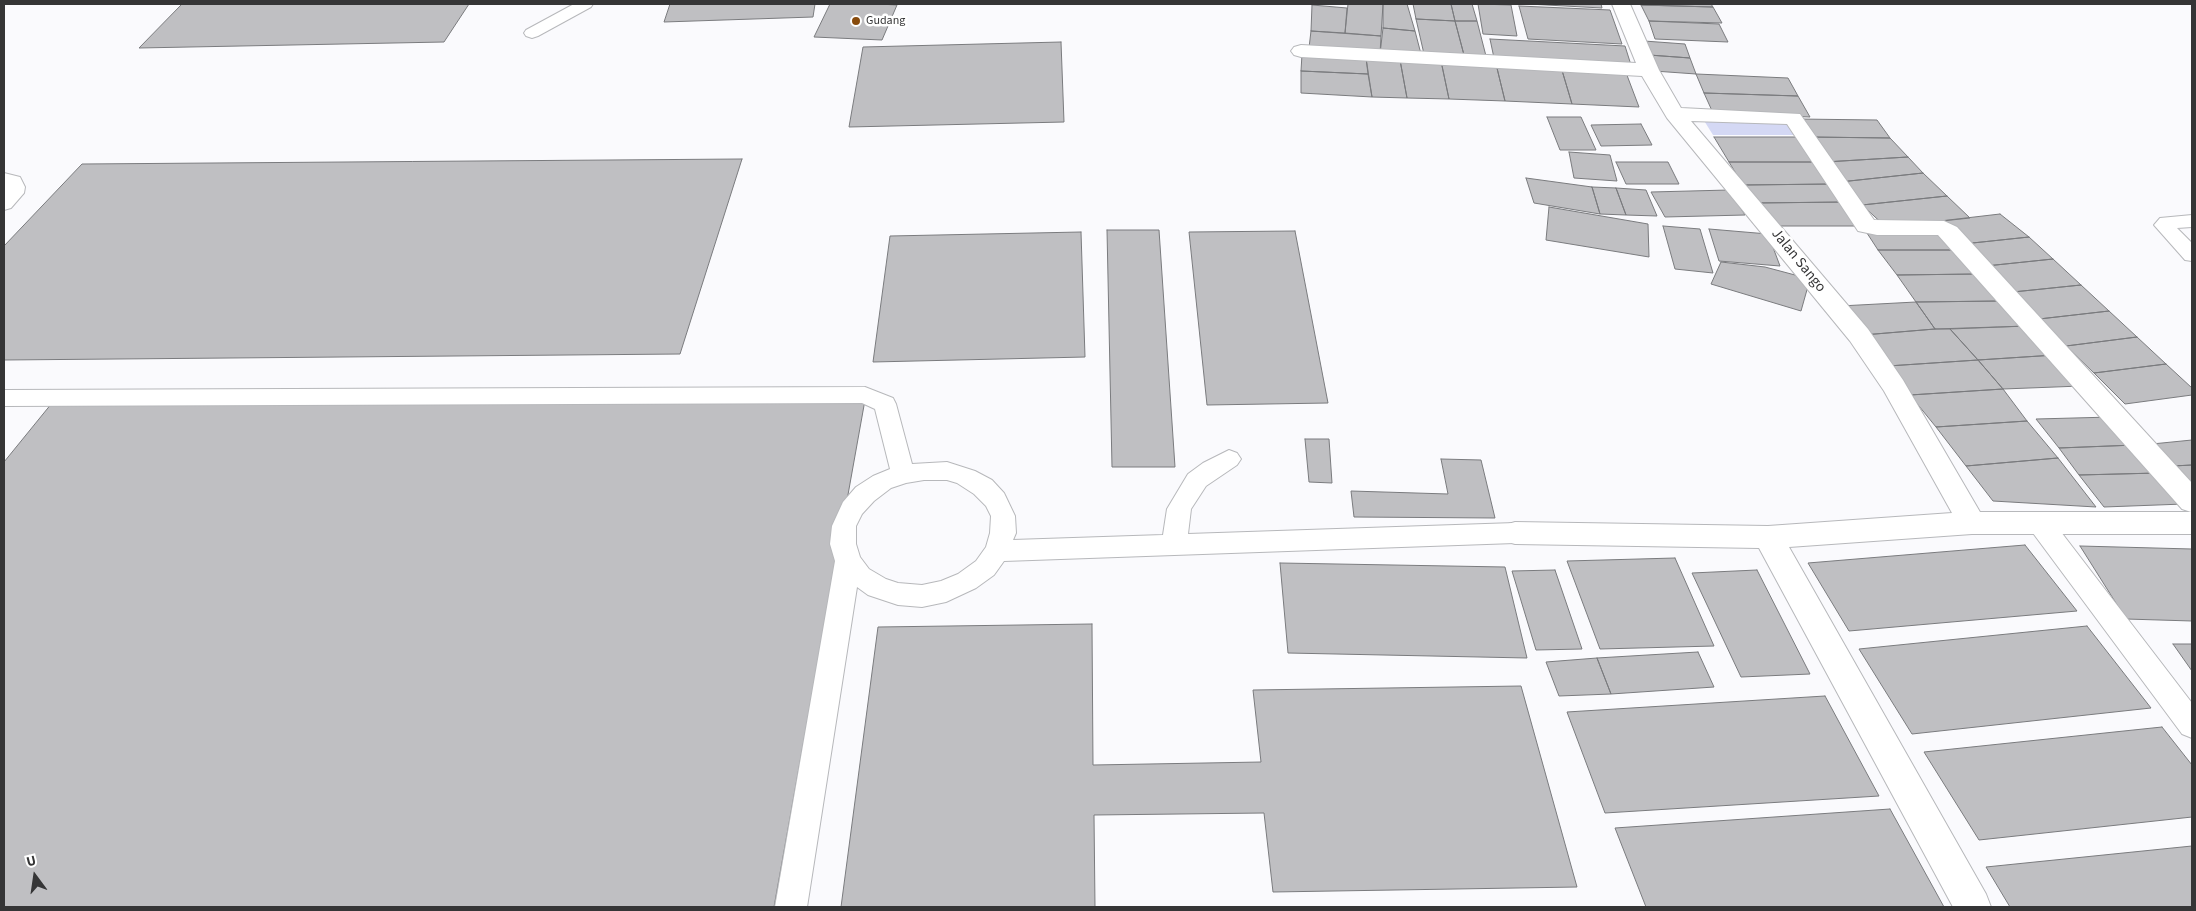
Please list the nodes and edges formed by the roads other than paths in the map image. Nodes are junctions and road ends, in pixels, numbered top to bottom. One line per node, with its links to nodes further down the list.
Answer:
1 (585, 4): 3 (lane)
2 (1621, 4): 5 (street, Jalan Sango)
3 (532, 33)
4 (1301, 51): 5 (street)
5 (1649, 70): 6 (street, Jalan Sango)
6 (1674, 114): 14 (street); 17 (street, Jalan Sango)
7 (4, 180): 8 (lane)
8 (4, 204)
9 (2192, 221): 10 (lane)
10 (2192, 255)
11 (4, 398): 13 (lane)
12 (1229, 460): 20 (lane)
13 (903, 474): 21 (lane); 22 (lane)
14 (2192, 501)
15 (2039, 522): 16 (street); 17 (street); 23 (lane)
16 (2192, 522)
17 (1972, 523): 19 (street)
18 (1515, 533): 19 (street); 20 (lane)
19 (1768, 536): 25 (street)
20 (1174, 545): 21 (lane)
21 (997, 551): 22 (lane)
22 (848, 561): 24 (lane)
23 (2192, 725)
24 (791, 907)
25 (1973, 907)

